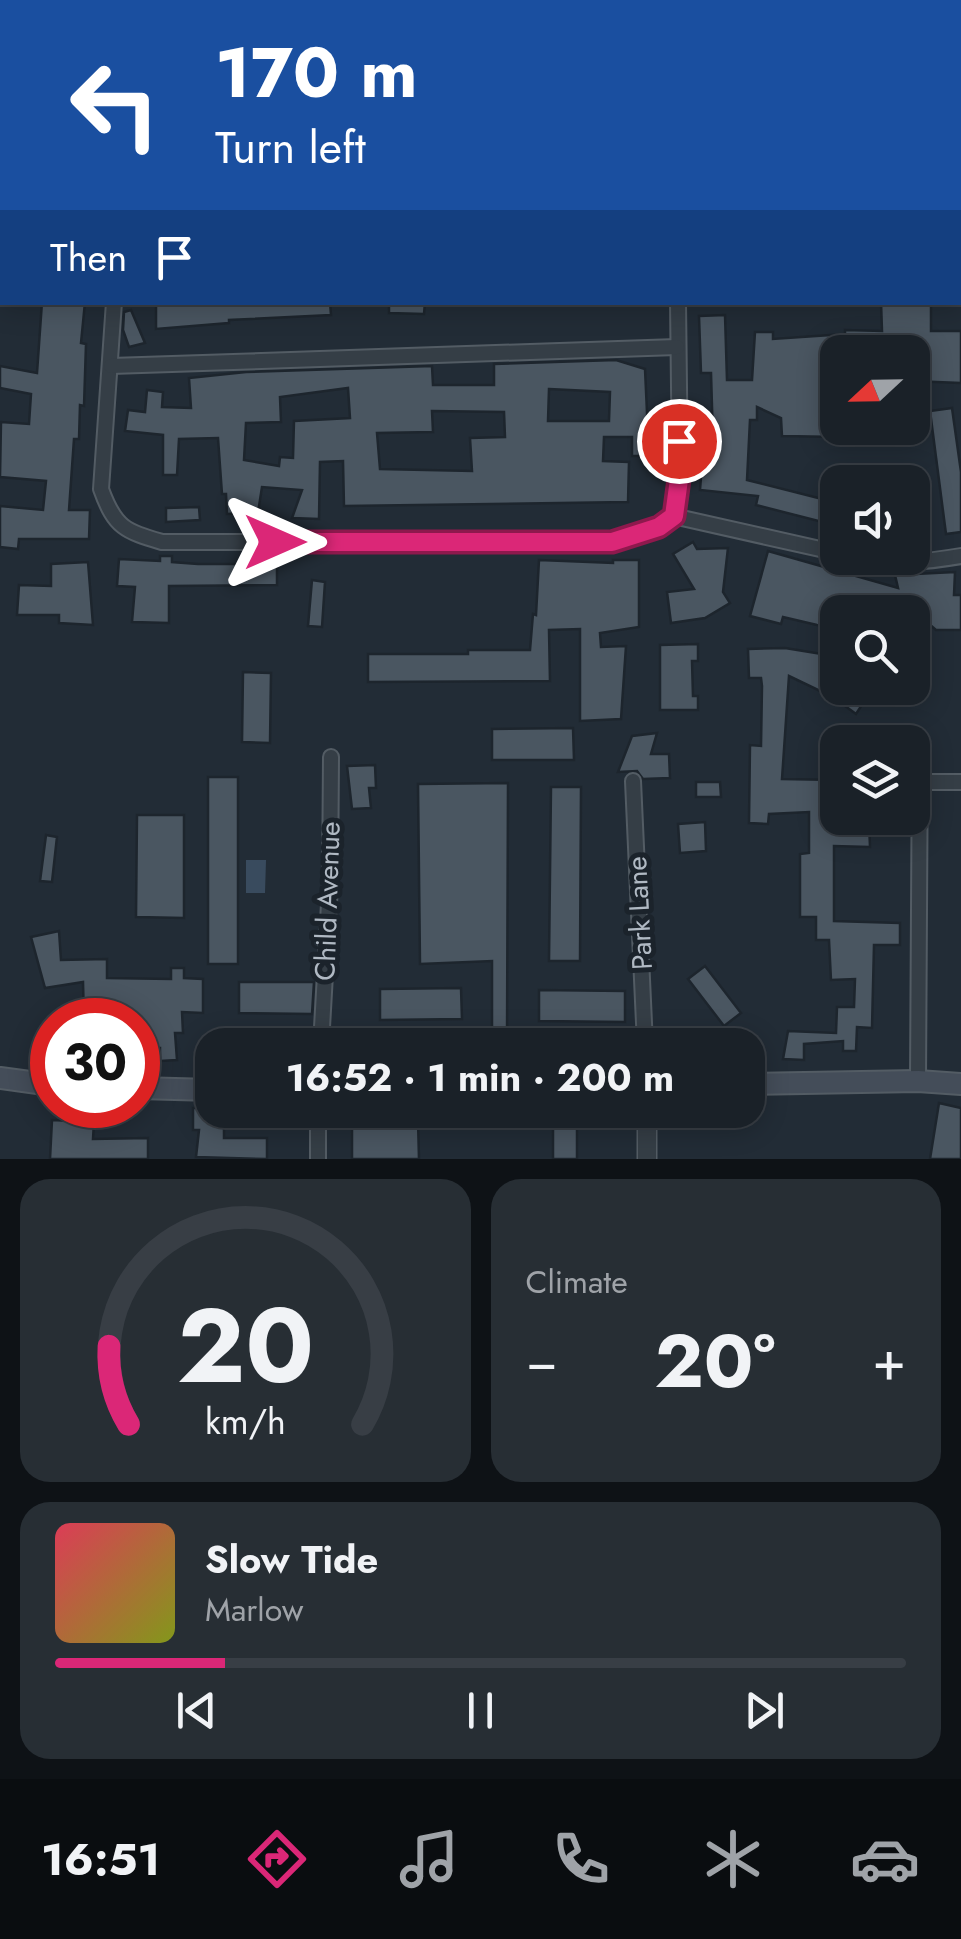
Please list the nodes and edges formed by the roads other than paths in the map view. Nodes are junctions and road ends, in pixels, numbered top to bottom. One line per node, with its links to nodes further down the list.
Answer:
1 (114, 305): 4 (street)
2 (678, 305): 3 (street)
3 (676, 347): 4 (street); 5 (street)
4 (112, 366): 5 (street)
5 (674, 516): 6 (street)
6 (820, 549)
7 (961, 556): 8 (street)
8 (930, 560)
9 (331, 757): 14 (street, Child Avenue)
10 (633, 781): 15 (street, Park Lane)
11 (930, 782): 12 (street)
12 (961, 782)
13 (920, 835): 17 (street)
14 (321, 1028)
15 (644, 1028)
16 (0, 1078): 18 (main road)
17 (918, 1081): 19 (main road); 20 (main road)
18 (30, 1082)
19 (765, 1084)
20 (961, 1084)
21 (160, 1089): 22 (main road)
22 (195, 1090)
23 (318, 1128): 25 (street)
24 (647, 1128): 26 (street)
25 (318, 1159)
26 (648, 1159)

